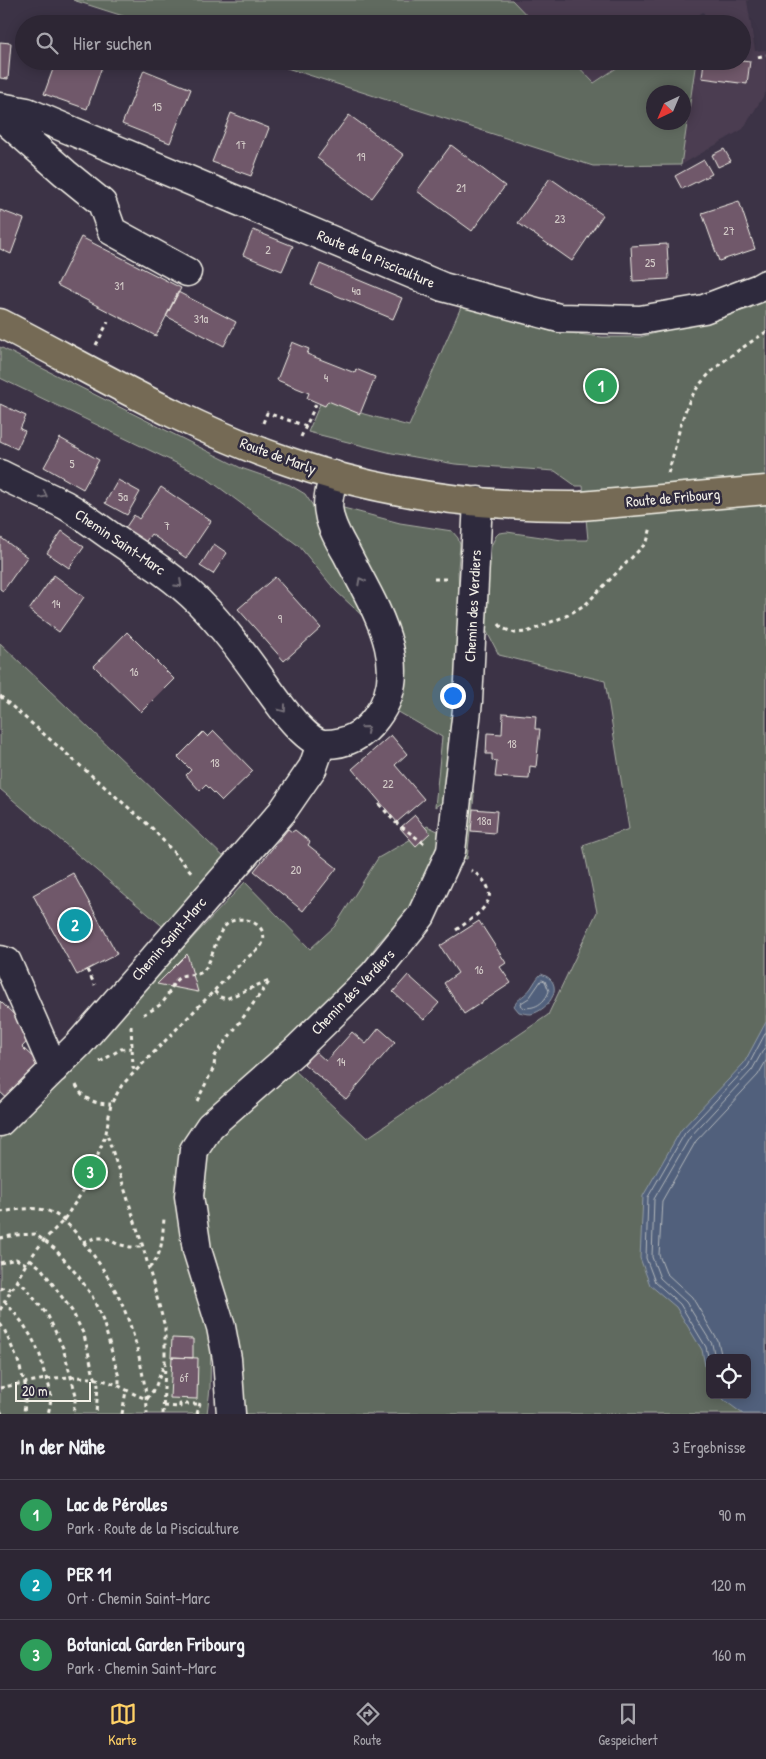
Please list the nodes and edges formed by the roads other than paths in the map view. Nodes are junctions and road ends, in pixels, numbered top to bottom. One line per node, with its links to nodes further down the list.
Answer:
1 (0, 107): 4 (street, Route de la Pisciculture)
2 (0, 116): 3 (street)
3 (187, 272)
4 (766, 284)
5 (0, 322): 7 (main road, Route de Marly)
6 (0, 474): 11 (street, Chemin Saint-Marc, one-way to 11)
7 (334, 476): 9 (main road, Route de Marly); 11 (street, one-way to 7)
8 (766, 490): 10 (main road, Route de Fribourg, bridge)
9 (478, 501): 10 (main road, Route de Marly); 15 (street, Chemin des Verdiers)
10 (581, 506)
11 (321, 744): 13 (street, Chemin Saint-Marc)
12 (0, 960): 13 (street)
13 (54, 1069): 14 (street, Chemin Saint-Marc)
14 (0, 1122)
15 (231, 1414)

